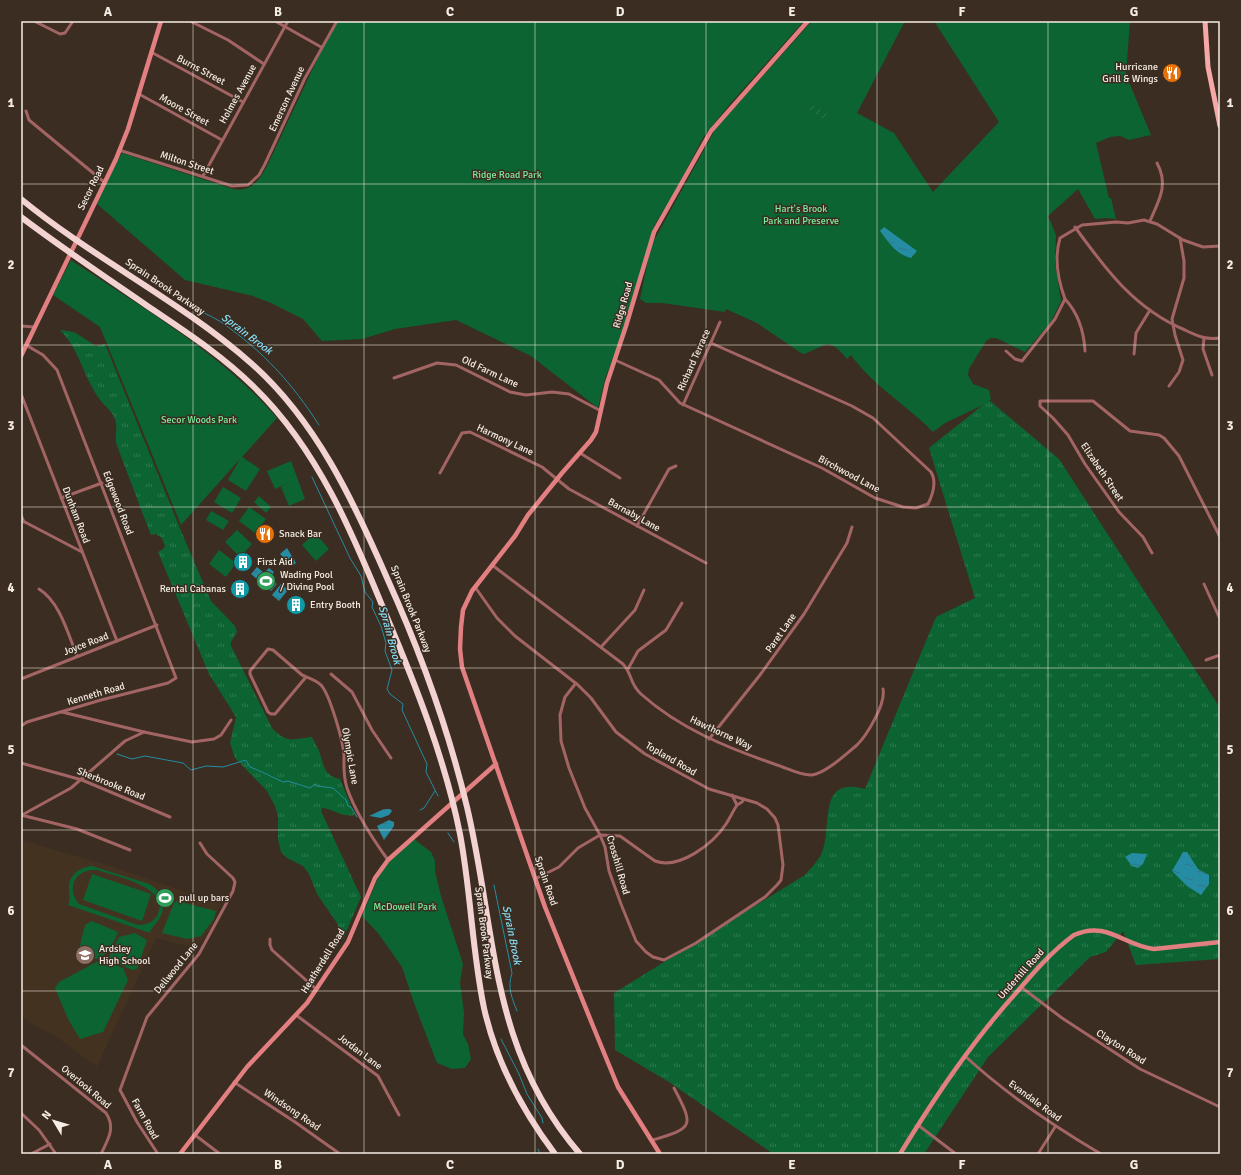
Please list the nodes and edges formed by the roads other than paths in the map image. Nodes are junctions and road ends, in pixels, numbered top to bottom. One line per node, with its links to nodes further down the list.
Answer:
1 (34, 21): 2 (street)
2 (73, 21)
3 (162, 21): 12 (street, Secor Road)
4 (190, 21): 13 (street)
5 (275, 21): 10 (street)
6 (288, 21): 10 (street, Holmes Avenue)
7 (337, 21): 11 (street, Emerson Avenue)
8 (808, 21): 44 (street, Ridge Road)
9 (1205, 21): 17 (main road)
10 (285, 26): 11 (street); 13 (street, Holmes Avenue)
11 (321, 47): 23 (street, Emerson Avenue)
12 (151, 52): 14 (street, Secor Road); 15 (street, Burns Street)
13 (264, 64): 15 (street, Holmes Avenue)
14 (139, 94): 18 (street, Moore Street); 19 (street, Secor Road)
15 (243, 102): 18 (street, Holmes Avenue)
16 (26, 111): 22 (street)
17 (1220, 126)
18 (222, 140): 21 (street, Holmes Avenue)
19 (119, 150): 21 (street, Milton Street); 22 (street, Secor Road)
20 (1157, 163): 26 (street)
21 (203, 176): 23 (street, Milton Street)
22 (104, 182): 35 (street, Secor Road)
23 (250, 184)
24 (21, 199): 133 (highway, Sprain Brook Parkway)
25 (21, 217): 132 (highway, Sprain Brook Parkway)
26 (1150, 221): 27 (street); 28 (street)
27 (1075, 228): 30 (street); 31 (street)
28 (1180, 238): 29 (street); 34 (street)
29 (1220, 246)
30 (1065, 299): 40 (street); 41 (street)
31 (1150, 310): 34 (street); 42 (street)
32 (720, 322): 38 (street, Richard Terrace)
33 (21, 326): 35 (street)
34 (1173, 326): 36 (street); 47 (street)
35 (36, 327): 39 (street, Secor Road)
36 (1204, 338): 37 (street); 45 (street)
37 (1220, 338)
38 (711, 343): 49 (street, Richard Terrace); 49 (street, Birchwood Lane)
39 (26, 345): 43 (street, Secor Road); 56 (street, Edgewood Road)
40 (1006, 351)
41 (1085, 351)
42 (1134, 354)
43 (21, 356)
44 (615, 360): 49 (street, Birchwood Lane); 50 (street, Ridge Road)
45 (1212, 375)
46 (394, 378): 50 (street, Old Farm Lane)
47 (1169, 386)
48 (21, 394): 57 (street, Dunham Road)
49 (683, 405)
50 (600, 411): 51 (street, Ridge Road)
51 (580, 453): 54 (street, Ridge Road); 55 (street)
52 (676, 466): 60 (street)
53 (440, 472): 54 (street, Harmony Lane)
54 (557, 478): 60 (street, Barnaby Lane); 66 (street, Ridge Road)
55 (620, 478)
56 (102, 483): 57 (street); 74 (street, Edgewood Road)
57 (61, 498): 63 (street, Dunham Road)
58 (21, 515): 59 (street)
59 (23, 521): 63 (street)
60 (637, 526): 65 (street, Barnaby Lane)
61 (852, 528): 91 (street, Paret Lane)
62 (1220, 537): 64 (street, Elizabeth Street)
63 (82, 552): 75 (street, Dunham Road)
64 (1152, 553)
65 (706, 563)
66 (492, 565): 68 (street, Ridge Road); 76 (street)
67 (1204, 584): 73 (street)
68 (475, 587): 71 (street, Ridge Road); 85 (street, Topland Road)
69 (39, 589): 78 (street)
70 (644, 590): 76 (street)
71 (467, 600): 94 (street, Sprain Road)
72 (682, 603): 80 (street)
73 (1220, 619)
74 (157, 625): 75 (street, Joyce Road); 84 (street, Edgewood Road)
75 (117, 641): 78 (street, Joyce Road)
76 (601, 647): 80 (street)
77 (1220, 655): 79 (street)
78 (77, 656): 83 (street, Joyce Road)
79 (1206, 660)
80 (628, 669): 91 (street, Hawthorne Way)
81 (331, 674): 92 (street)
82 (308, 677): 82 (street, Olympic Lane); 104 (street, Olympic Lane)
83 (21, 678)
84 (175, 679): 87 (street, Kenneth Road)
85 (576, 683): 96 (street, Topland Road); 101 (street, Crosshill Road)
86 (884, 689): 91 (street, Hawthorne Way)
87 (62, 712): 89 (street, Kenneth Road); 90 (street)
88 (231, 720): 90 (street)
89 (21, 726)
90 (144, 732): 95 (street)
91 (709, 739)
92 (391, 758)
93 (21, 763): 95 (street, Sherbrooke Road)
94 (496, 764): 104 (street, Heatherdell Road); 105 (street, Sprain Road)
95 (82, 780): 99 (street); 100 (street, Sherbrooke Road)
96 (732, 795): 97 (street, Topland Road); 98 (street)
97 (744, 799): 98 (street); 106 (street, Topland Road)
98 (736, 805): 101 (street)
99 (21, 815): 103 (street)
100 (170, 817)
101 (600, 834): 105 (street); 106 (street, Crosshill Road)
102 (200, 843): 116 (street, Dellwood Lane)
103 (130, 850)
104 (388, 860): 110 (street, Heatherdell Road)
105 (535, 879): 123 (street, Sprain Road)
106 (758, 902)
107 (270, 939): 110 (street)
108 (1220, 942): 109 (street, Underhill Road)
109 (1021, 987): 113 (street, Underhill Road); 117 (street, Clayton Road)
110 (316, 989): 111 (street, Heatherdell Road)
111 (296, 1015): 114 (street, Heatherdell Road); 119 (street, Jordan Lane)
112 (21, 1045): 127 (street, Overlook Road)
113 (964, 1055): 120 (street, Underhill Road); 121 (street, Evandale Road)
114 (234, 1082): 122 (street, Heatherdell Road); 131 (street, Windsong Road)
115 (674, 1088): 123 (street)
116 (120, 1090): 128 (street, Farm Road)
117 (1220, 1107)
118 (21, 1113): 124 (street)
119 (399, 1115)
120 (918, 1124): 135 (street, Underhill Road); 136 (street)
121 (1055, 1127): 137 (street); 138 (street, Evandale Road)
122 (195, 1135): 129 (street, Heatherdell Road); 130 (street)
123 (653, 1140): 134 (street, Sprain Road)
124 (50, 1144): 125 (street); 126 (street)
125 (31, 1154)
126 (56, 1154)
127 (101, 1154)
128 (158, 1154)
129 (180, 1154)
130 (220, 1154)
131 (340, 1154)
132 (555, 1154)
133 (580, 1154)
134 (660, 1154)
135 (900, 1154)
136 (956, 1154)
137 (1038, 1154)
138 (1101, 1154)

